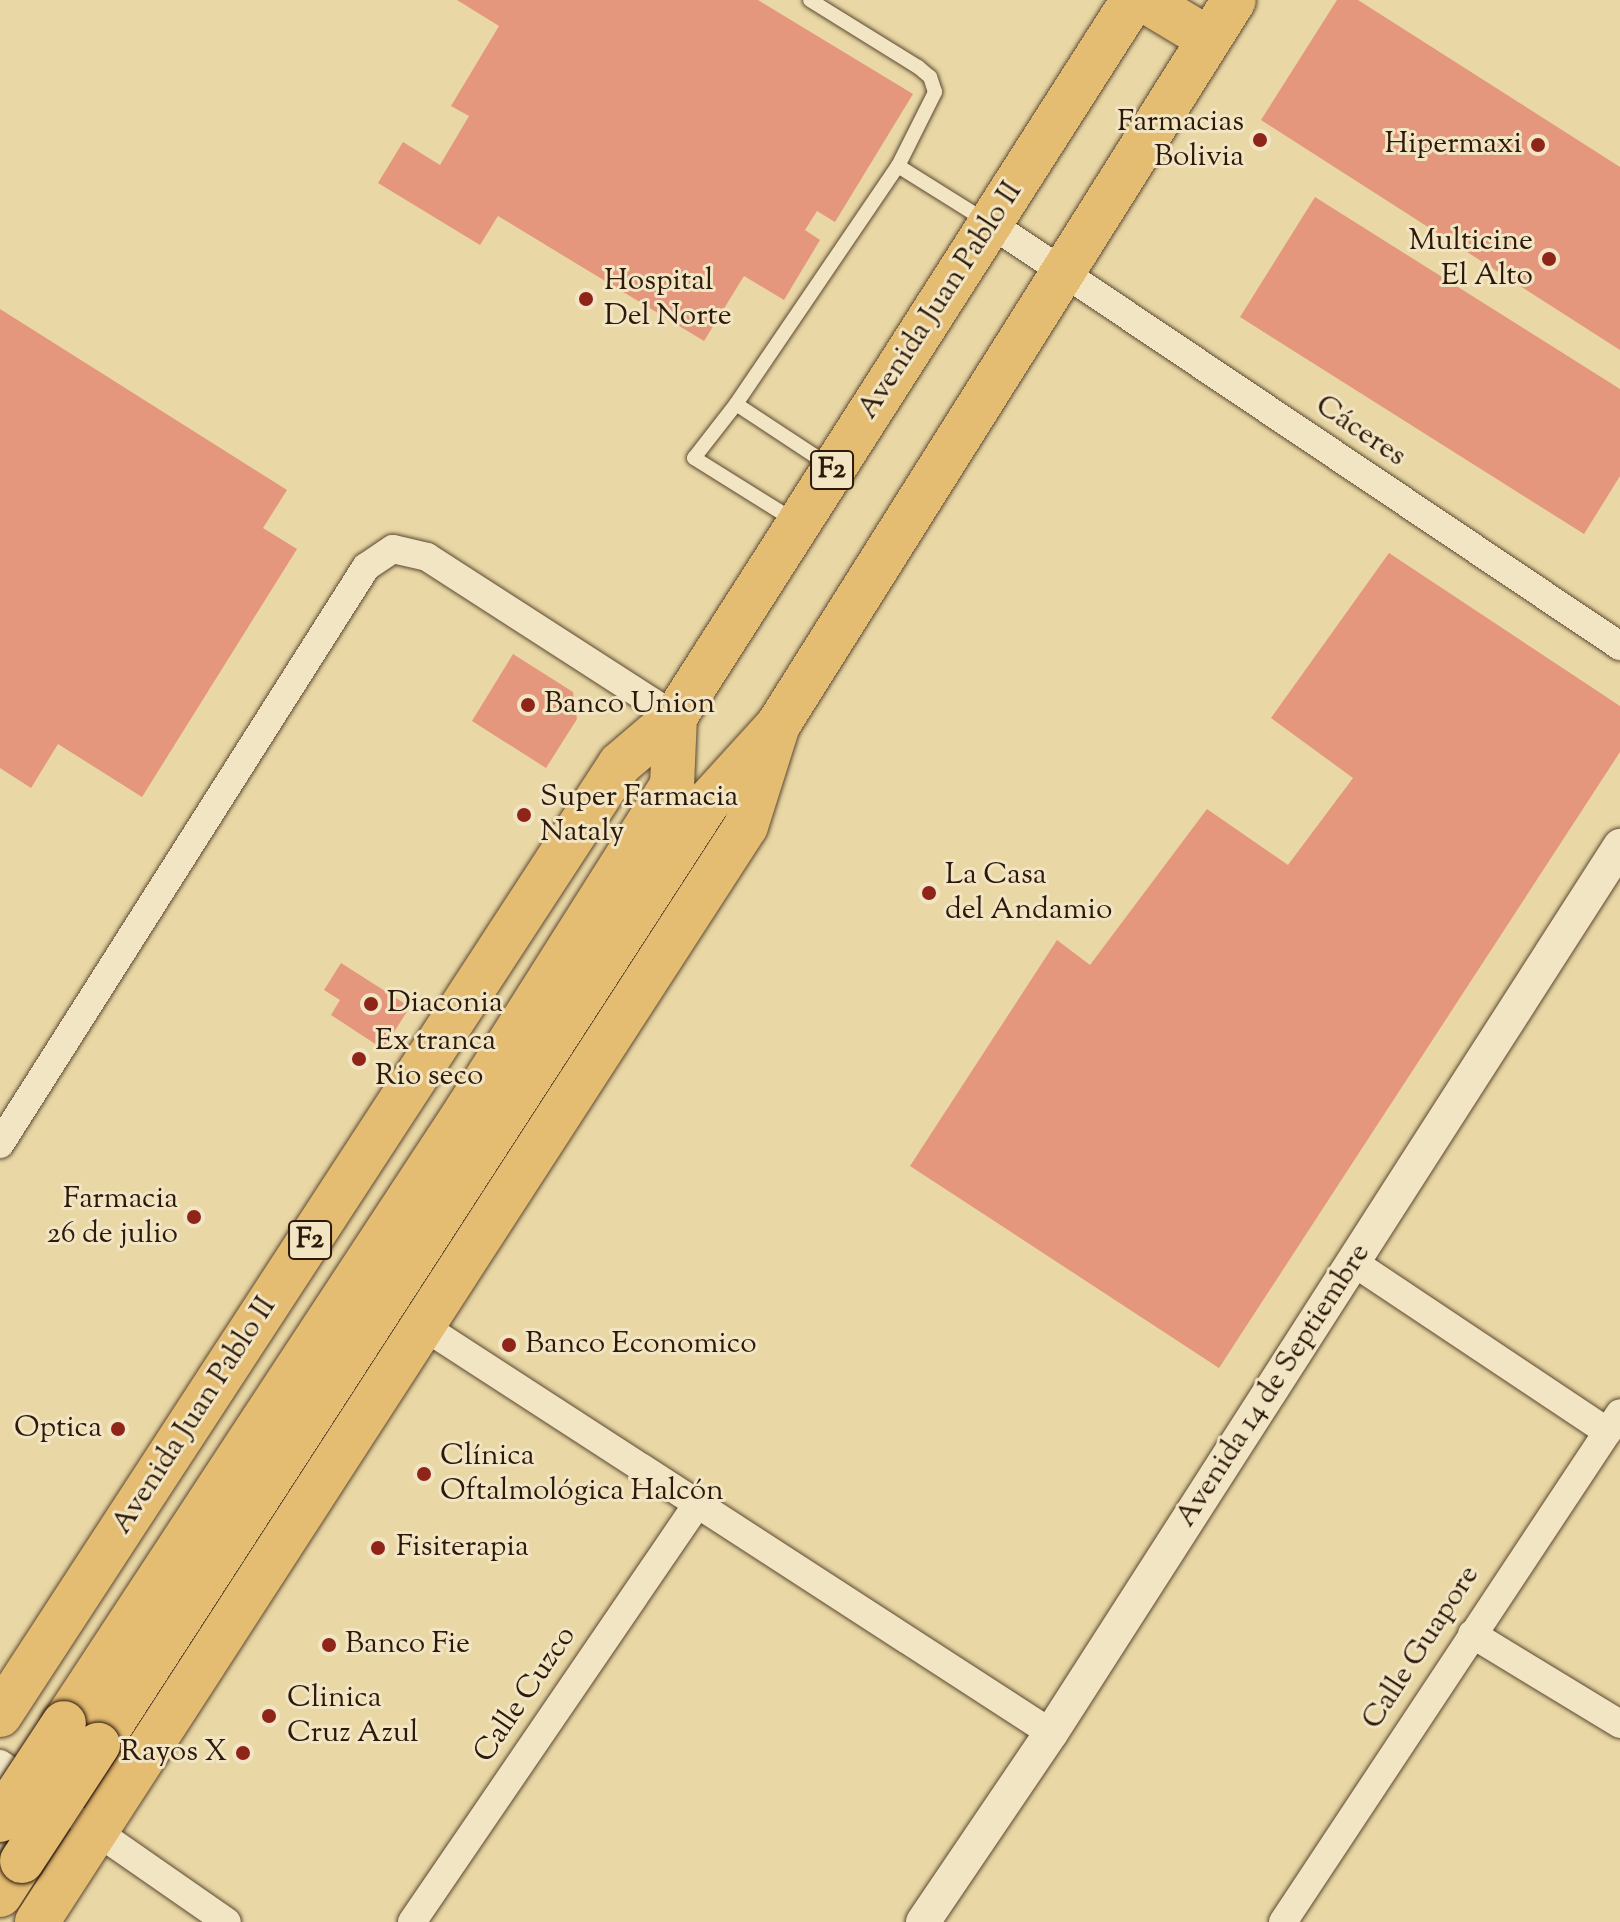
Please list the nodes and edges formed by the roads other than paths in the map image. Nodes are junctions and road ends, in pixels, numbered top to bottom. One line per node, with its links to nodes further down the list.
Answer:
1 (810, 0): 6 (lane)
2 (1133, 0): 7 (main road, Avenida Juan Pablo II / F2)
3 (1144, 0): 5 (main road)
4 (1234, 0): 5 (main road, F2)
5 (1209, 39): 8 (main road, F2)
6 (898, 166): 7 (lane); 9 (lane)
7 (990, 223): 8 (street, Cáceres); 10 (main road, Avenida Juan Pablo II / F2)
8 (1062, 274): 12 (street, Cáceres); 14 (main road, F2)
9 (736, 404): 10 (lane); 11 (lane)
10 (834, 468): 11 (main road, Avenida Juan Pablo II / F2)
11 (798, 524): 13 (main road, Avenida Juan Pablo II / F2)
12 (1620, 646)
13 (675, 717): 16 (street); 22 (main road, Avenida Juan Pablo II / F2); 25 (main road, F2)
14 (778, 725): 18 (main road); 25 (main road, F2)
15 (1620, 846): 17 (street, Avenida 14 de Septiembre)
16 (0, 1144)
17 (1353, 1262): 19 (street); 24 (street, Avenida 14 de Septiembre)
18 (423, 1326): 20 (street); 28 (main road)
19 (1614, 1422): 21 (street, Calle Guapore)
20 (696, 1506): 24 (street); 32 (street, Calle Cuzco)
21 (1472, 1634): 23 (street); 34 (street, Calle Guapore)
22 (0, 1715)
23 (1620, 1724)
24 (1051, 1733): 33 (street, Avenida 14 de Septiembre)
25 (81, 1734): 27 (main road, F2, bridge); 29 (main road, F2, bridge)
26 (0, 1764): 28 (street)
27 (0, 1820)
28 (96, 1831): 30 (main road); 31 (street)
29 (11, 1878)
30 (37, 1922)
31 (227, 1922)
32 (412, 1922)
33 (923, 1922)
34 (1283, 1922)

